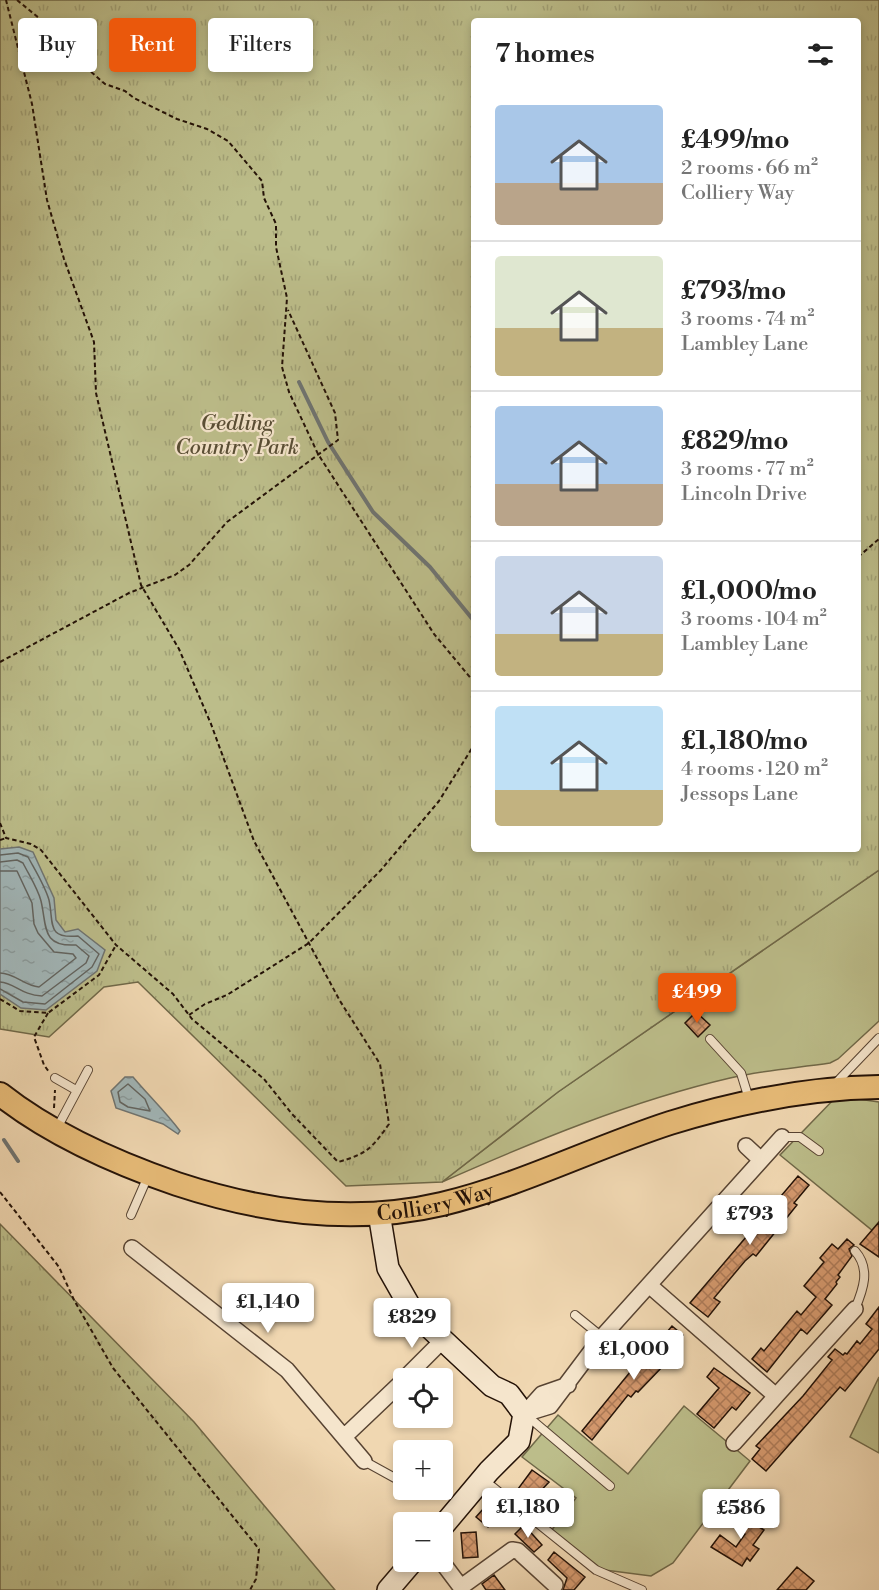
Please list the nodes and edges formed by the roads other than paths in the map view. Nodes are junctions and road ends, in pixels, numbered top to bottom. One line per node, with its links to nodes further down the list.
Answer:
1 (879, 1038): 6 (lane)
2 (710, 1039): 9 (lane)
3 (88, 1070): 7 (lane)
4 (55, 1078): 7 (lane)
5 (879, 1086): 6 (main road, Colliery Way)
6 (831, 1088): 9 (main road, Colliery Way)
7 (76, 1090): 10 (lane)
8 (2, 1099): 10 (main road, Colliery Way)
9 (750, 1101): 16 (main road, Colliery Way)
10 (52, 1122): 15 (main road, Colliery Way)
11 (782, 1137): 13 (lane); 14 (street)
12 (746, 1146): 14 (street)
13 (819, 1151)
14 (761, 1160): 20 (street)
15 (149, 1174): 16 (main road, Colliery Way); 17 (lane)
16 (379, 1213): 24 (street)
17 (131, 1215)
18 (132, 1248): 29 (street)
19 (855, 1251): 22 (lane)
20 (649, 1285): 23 (street); 27 (street)
21 (575, 1315): 23 (lane)
22 (852, 1320): 27 (street)
23 (602, 1337): 28 (street)
24 (442, 1341): 25 (street); 28 (street)
25 (415, 1368)
26 (393, 1390): 29 (street)
27 (776, 1396): 30 (street)
28 (525, 1414): 33 (street); 34 (lane)
29 (344, 1437): 31 (street)
30 (734, 1443)
31 (364, 1461): 32 (lane)
32 (393, 1477)
33 (483, 1479): 35 (street); 41 (lane)
34 (610, 1486)
35 (453, 1514)
36 (403, 1572): 40 (street)
37 (449, 1572): 39 (street)
38 (550, 1575): 39 (street)
39 (462, 1589)
40 (387, 1590)
41 (642, 1590)

